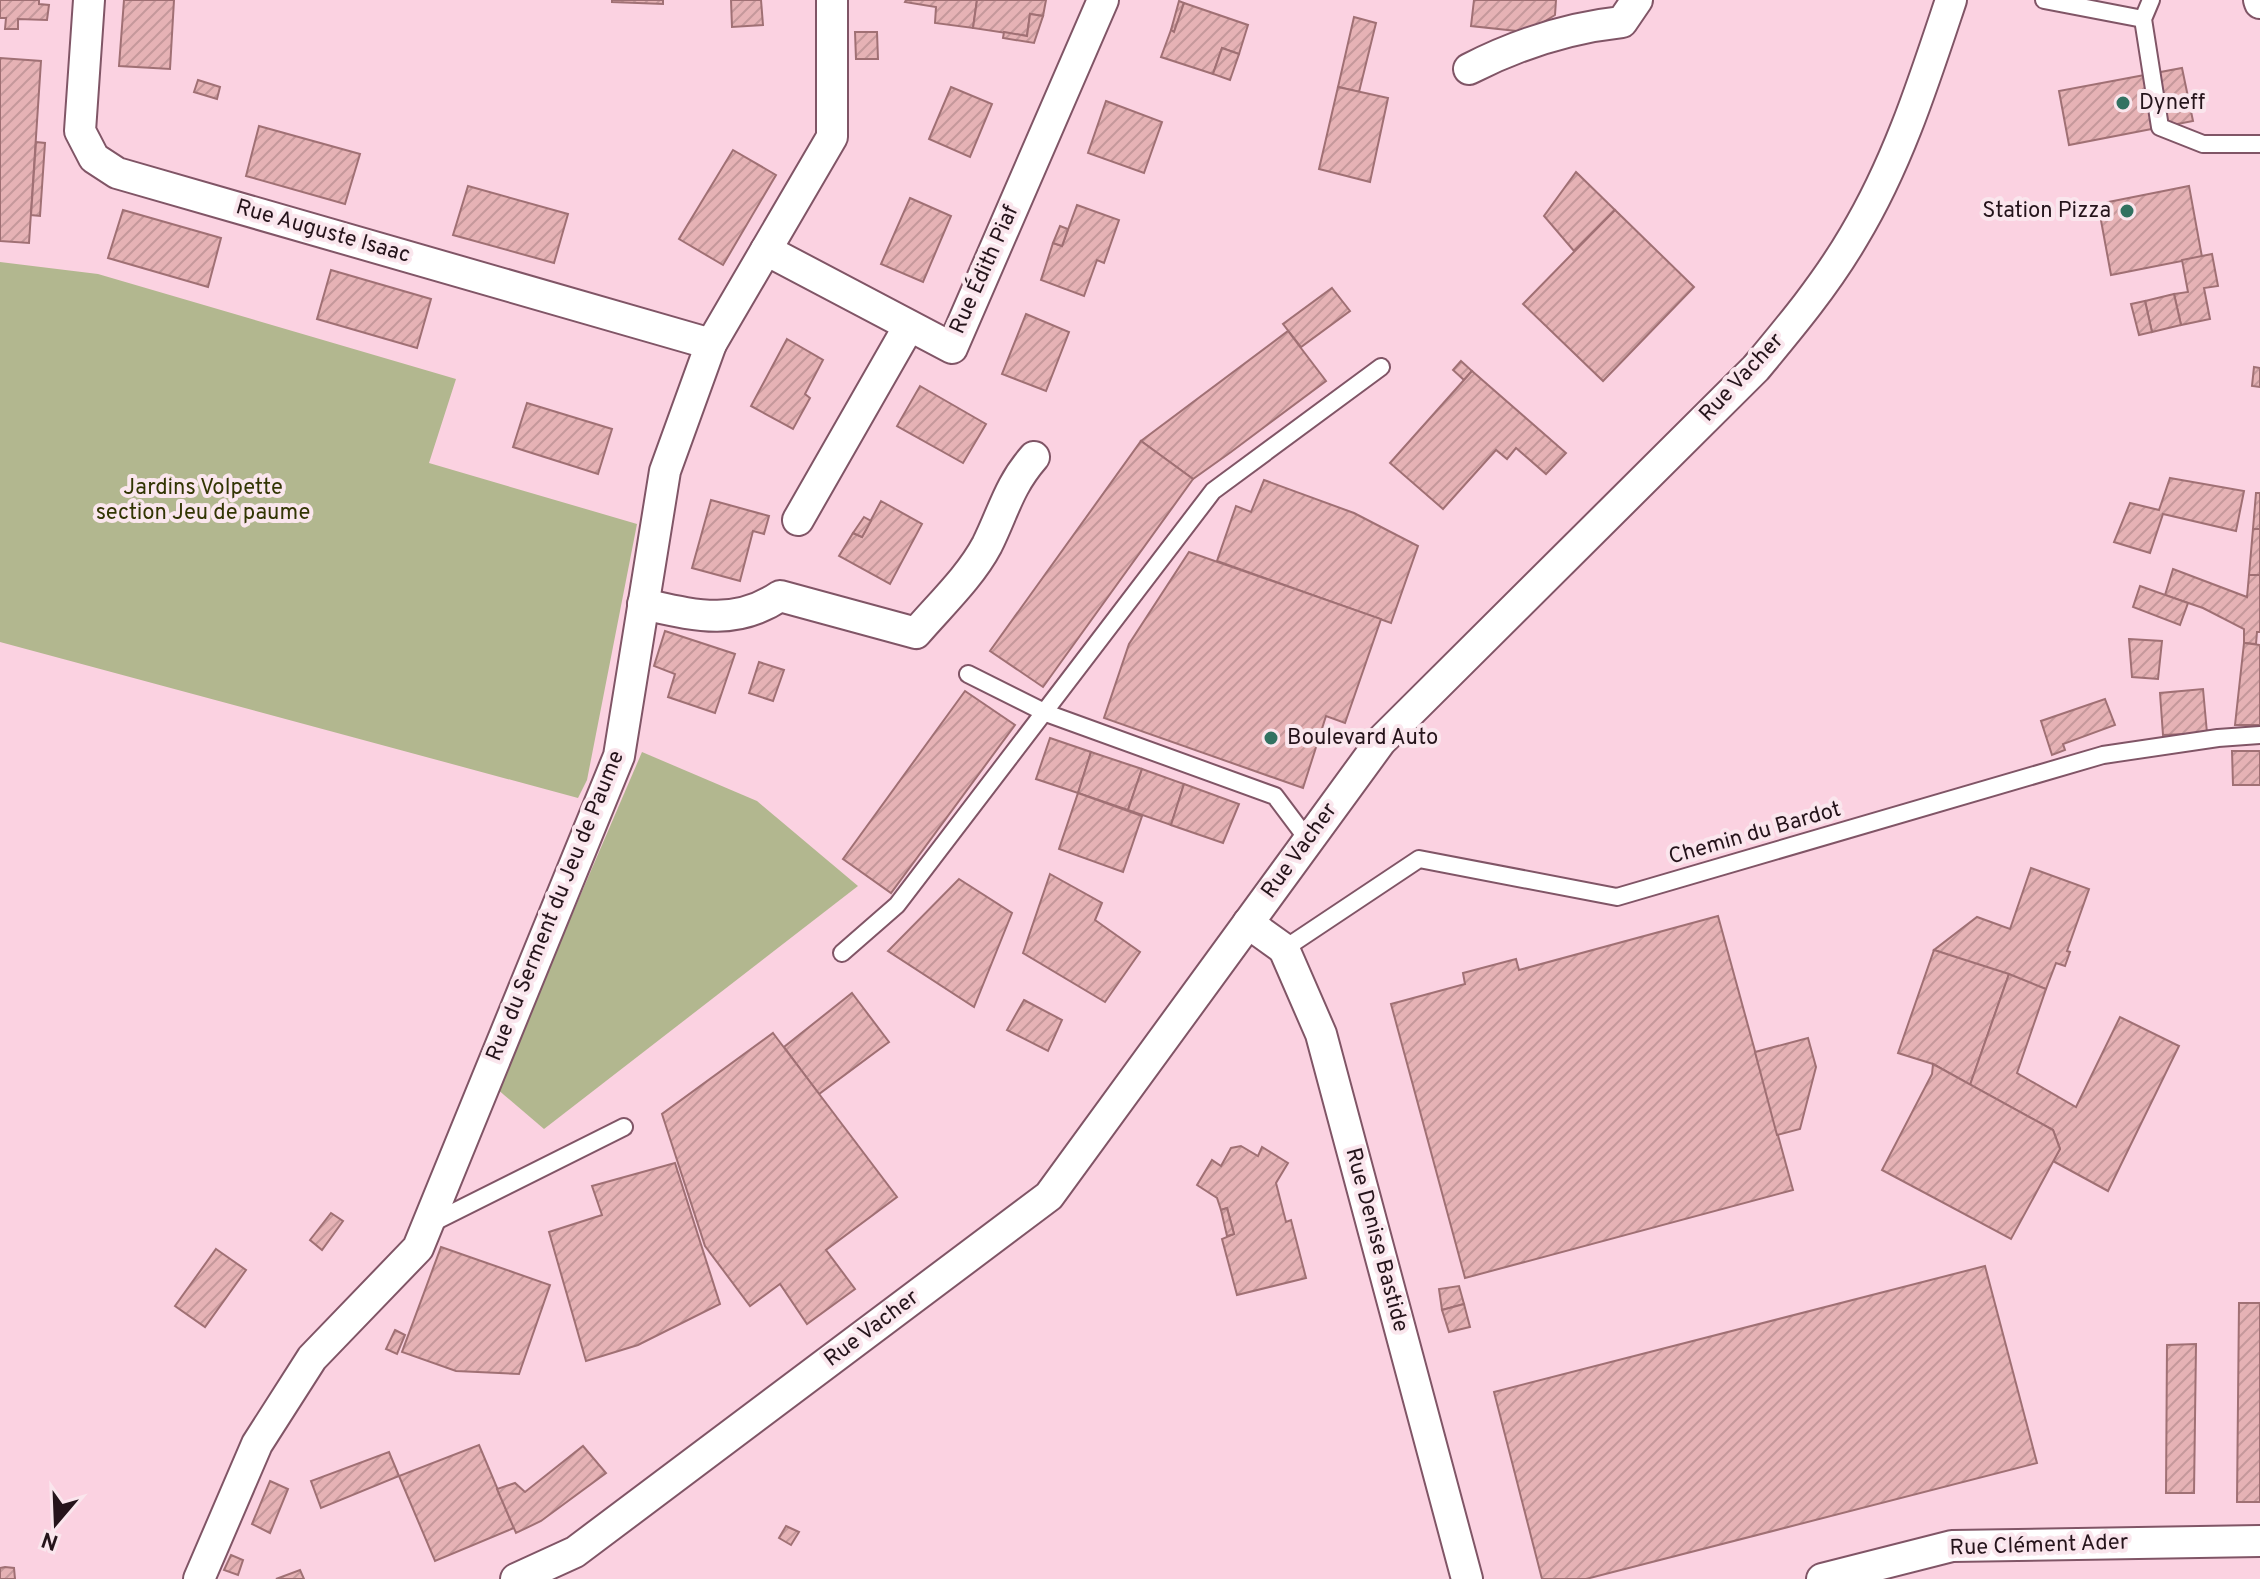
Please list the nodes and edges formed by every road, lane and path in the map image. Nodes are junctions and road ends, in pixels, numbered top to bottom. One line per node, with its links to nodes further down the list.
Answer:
1 (89, 0): 13 (street, Rue Auguste Isaac)
2 (832, 0): 11 (street, Rue du Serment du Jeu de Paume)
3 (1103, 0): 12 (street, Rue Édith Piaf)
4 (1637, 0): 9 (street)
5 (1951, 0): 21 (street, Rue Vacher)
6 (2044, 0): 8 (lane)
7 (2151, 0): 8 (lane)
8 (2143, 19): 10 (lane)
9 (1469, 69)
10 (2260, 144)
11 (766, 250): 12 (street, Rue Édith Piaf); 13 (street, Rue du Serment du Jeu de Paume)
12 (909, 326): 16 (street)
13 (711, 344): 17 (street, Rue du Serment du Jeu de Paume)
14 (1381, 367): 19 (lane)
15 (1034, 457): 17 (street)
16 (798, 520)
17 (643, 604): 26 (street, Rue du Serment du Jeu de Paume)
18 (968, 674): 19 (lane)
19 (1046, 713): 21 (lane); 24 (lane)
20 (2260, 735): 23 (lane, Chemin du Bardot)
21 (1308, 840): 22 (street, Rue Vacher)
22 (1248, 923): 23 (street); 29 (street, Rue Vacher)
23 (1284, 949): 30 (street, Rue Denise Bastide)
24 (842, 953)
25 (624, 1127): 26 (lane)
26 (427, 1226): 28 (street, Rue du Serment du Jeu de Paume)
27 (2260, 1541): 31 (street, Rue Clément Ader)
28 (199, 1579)
29 (516, 1579)
30 (1467, 1579)
31 (1822, 1579)

